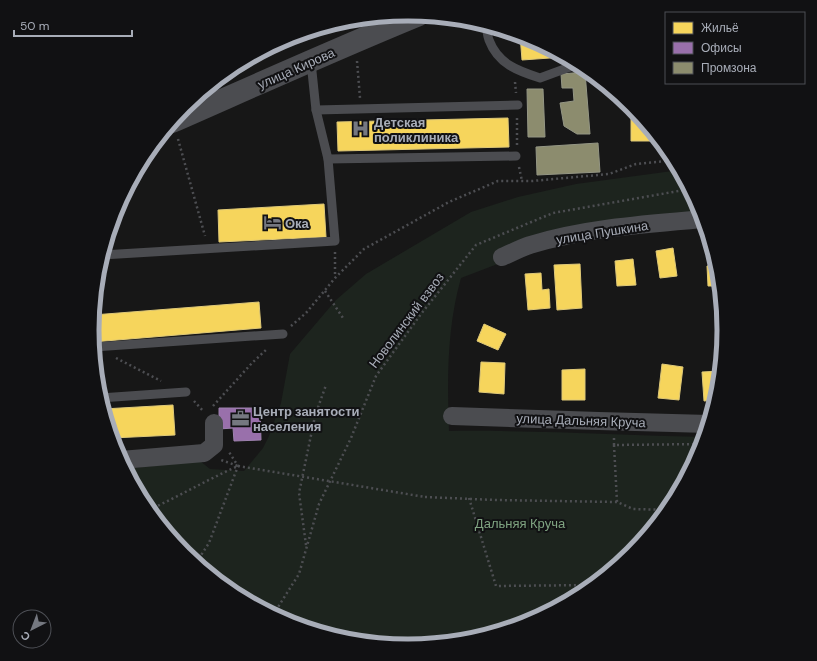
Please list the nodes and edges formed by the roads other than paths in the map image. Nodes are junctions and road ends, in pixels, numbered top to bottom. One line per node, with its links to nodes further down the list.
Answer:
1 (405, 21): 3 (street, улица Кирова)
2 (487, 32): 4 (lane)
3 (311, 62): 6 (lane); 7 (street, улица Кирова)
4 (570, 67)
5 (518, 105): 6 (lane)
6 (316, 110): 9 (lane)
7 (187, 115)
8 (516, 156): 9 (lane)
9 (328, 159): 11 (lane)
10 (697, 220): 12 (street, улица Пушкина)
11 (109, 255)
12 (502, 256)
13 (284, 334): 14 (lane)
14 (100, 347)
15 (186, 392): 16 (lane)
16 (107, 398)
17 (213, 416): 20 (street)
18 (452, 416): 19 (street, улица Дальняя Круча)
19 (704, 424)
20 (128, 459)

